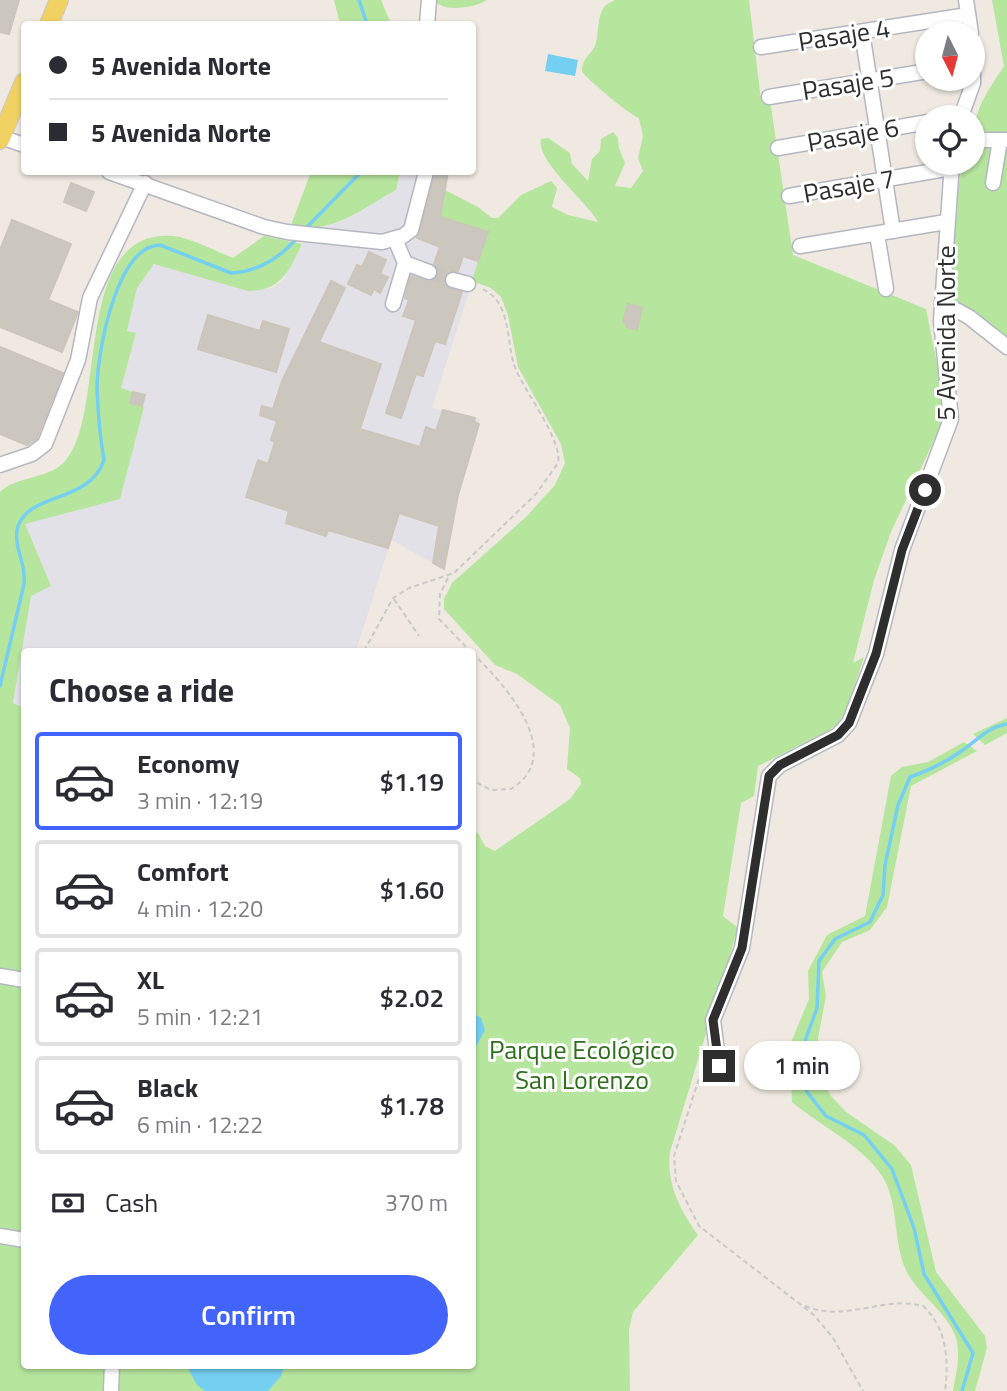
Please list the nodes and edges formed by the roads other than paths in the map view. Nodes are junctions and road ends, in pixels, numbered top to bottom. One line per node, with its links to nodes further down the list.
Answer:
1 (59, 0): 5 (main road)
2 (429, 0): 6 (street)
3 (966, 0): 4 (street)
4 (968, 15): 7 (street); 8 (street, Pasaje 4)
5 (50, 21)
6 (426, 21)
7 (969, 21)
8 (862, 32): 9 (street, Pasaje 4); 11 (street)
9 (761, 47)
10 (915, 73): 11 (street, Pasaje 5)
11 (870, 81): 13 (street, Pasaje 5); 15 (street)
12 (21, 89): 16 (main road)
13 (769, 97)
14 (915, 124): 15 (street, Pasaje 6)
15 (878, 130): 20 (street, Pasaje 6); 25 (street)
16 (0, 139): 19 (street)
17 (985, 140): 18 (street)
18 (1003, 140): 27 (street)
19 (21, 144)
20 (778, 148)
21 (915, 173): 25 (street, Pasaje 7)
22 (119, 175): 26 (street)
23 (425, 175): 32 (street)
24 (950, 175): 29 (street, 5 Avenida Norte)
25 (885, 179): 28 (street, Pasaje 7); 30 (street)
26 (145, 183): 32 (street); 40 (street)
27 (993, 183)
28 (789, 196)
29 (946, 222): 30 (street); 37 (street, 5 Avenida Norte)
30 (893, 231): 31 (street)
31 (877, 234): 33 (street); 36 (street)
32 (395, 239): 34 (street)
33 (800, 246)
34 (405, 263): 35 (street); 38 (street)
35 (429, 272)
36 (886, 289)
37 (942, 302): 39 (street); 43 (street, 5 Avenida Norte)
38 (393, 304)
39 (1007, 347)
40 (0, 465)
41 (0, 976): 42 (street)
42 (21, 980)
43 (719, 1066)
44 (0, 1236): 45 (street)
45 (21, 1240)
46 (112, 1369): 47 (street)
47 (111, 1391)

